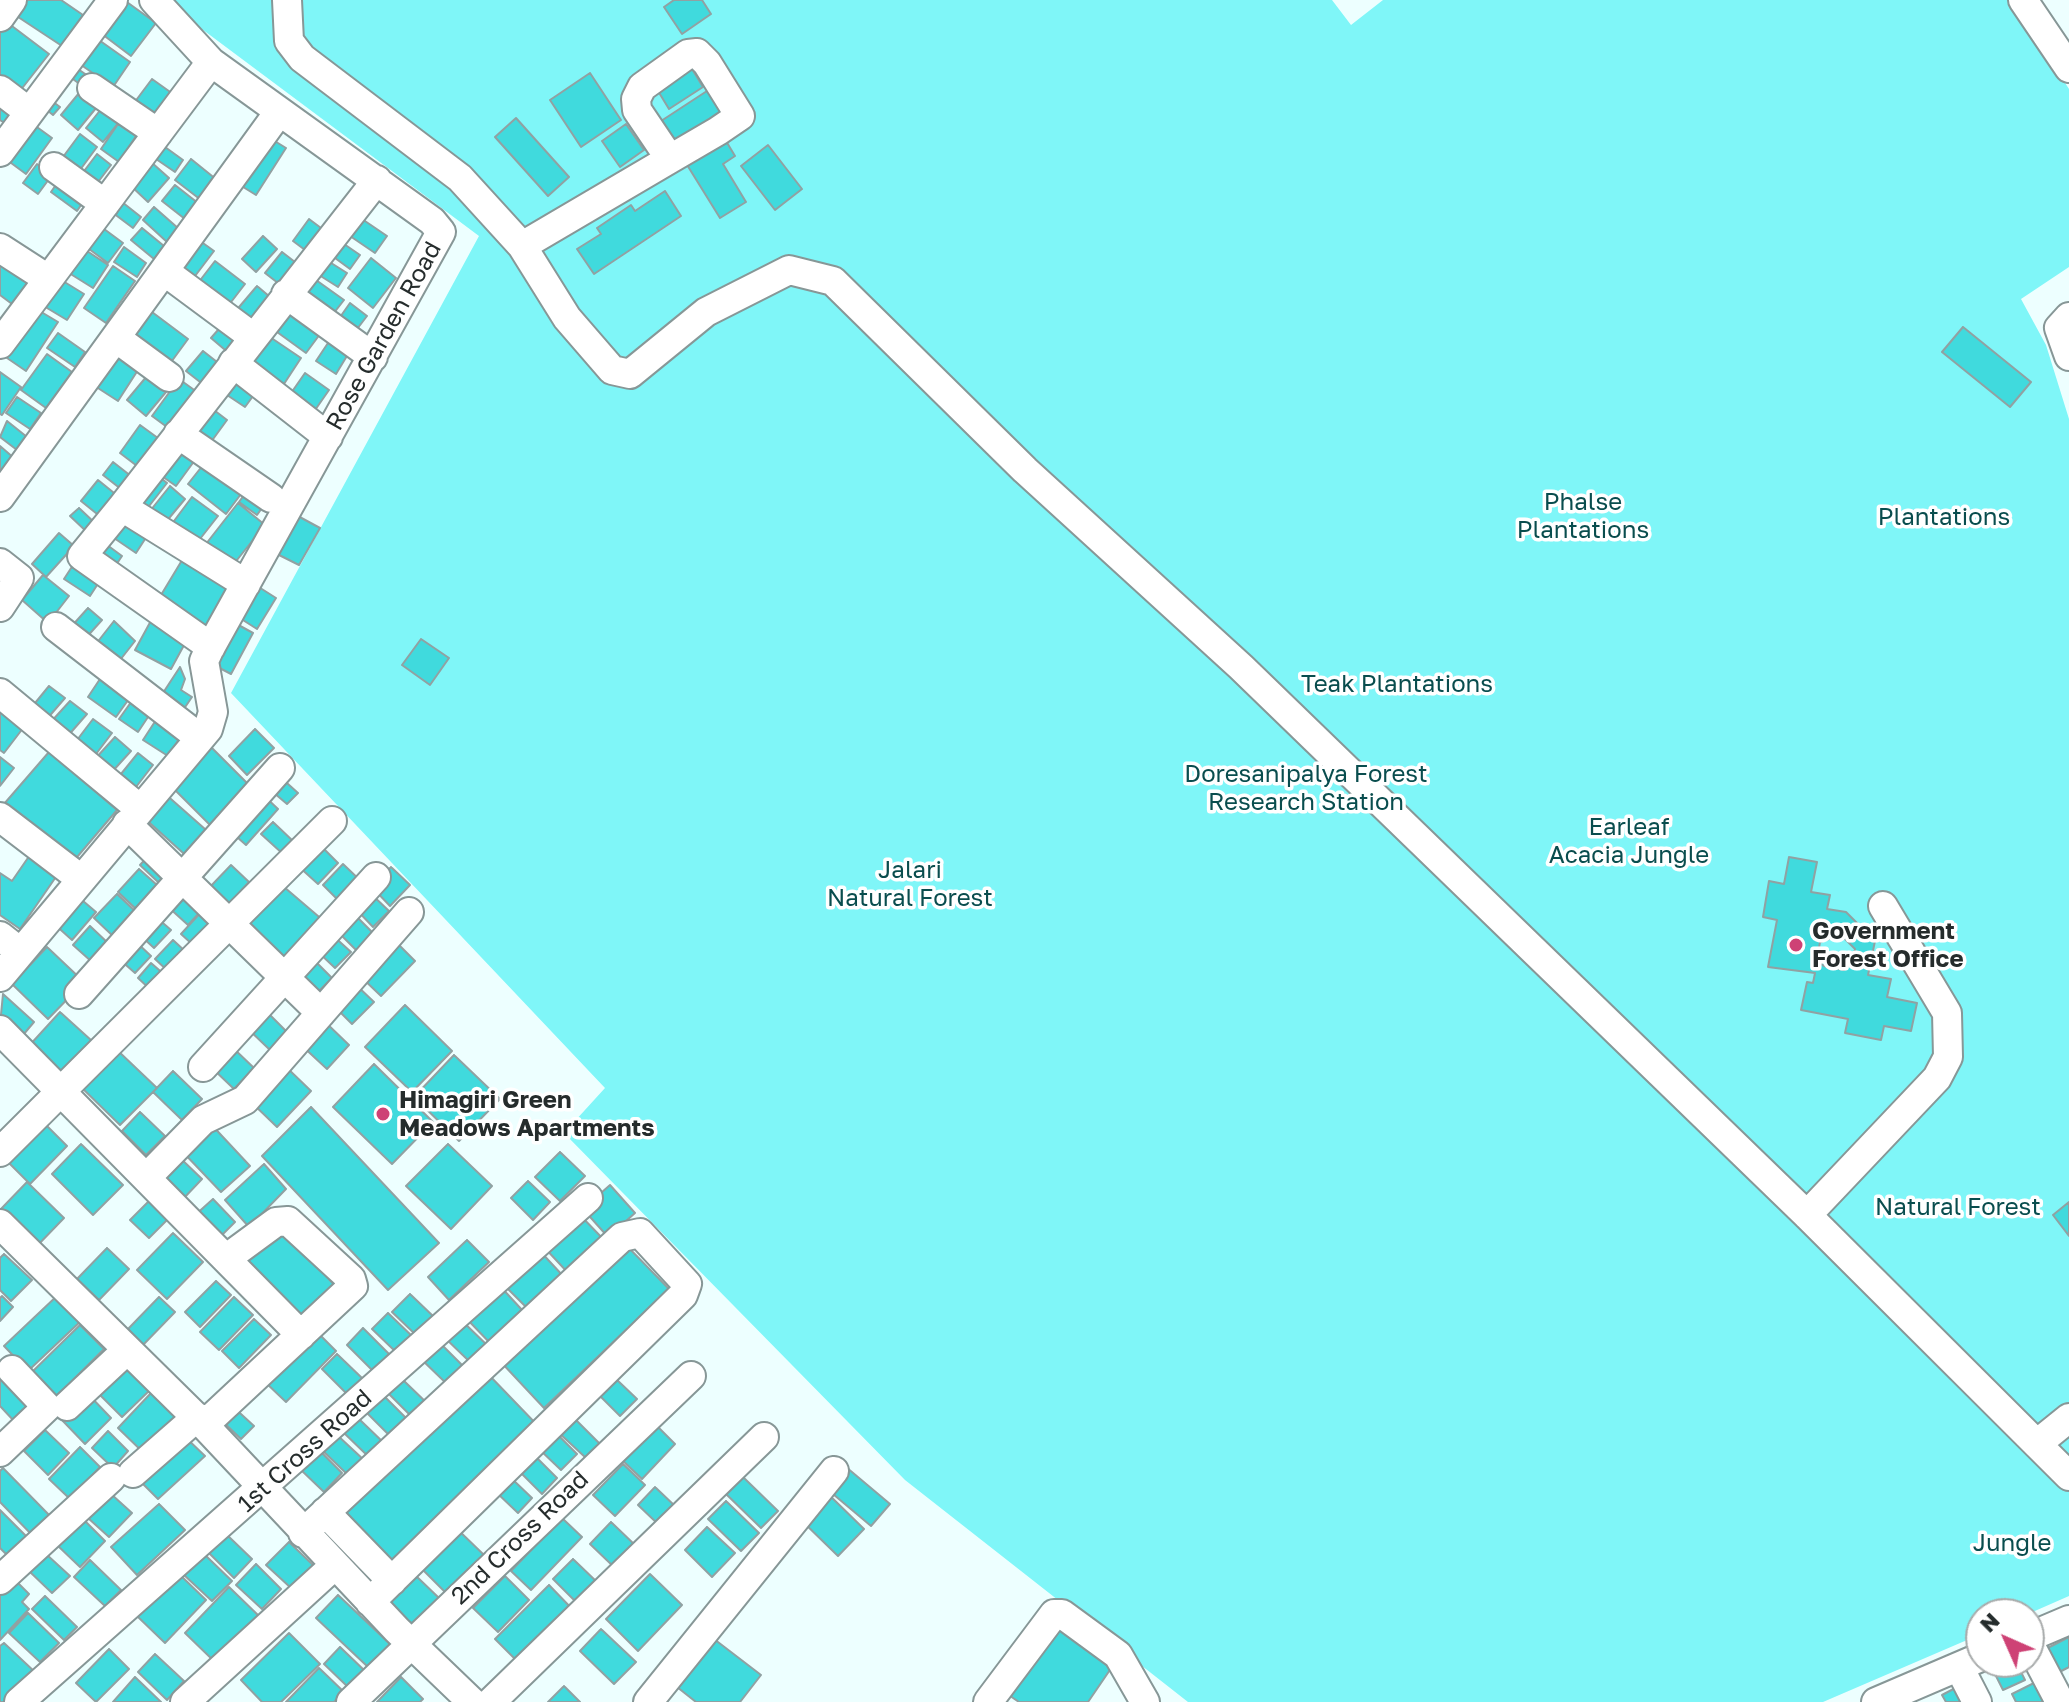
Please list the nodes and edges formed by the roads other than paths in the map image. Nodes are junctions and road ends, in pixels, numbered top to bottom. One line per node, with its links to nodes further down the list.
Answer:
1 (12, 0): 6 (street)
2 (113, 0): 11 (street)
3 (154, 0): 7 (street, Rose Garden Road)
4 (287, 0): 19 (street)
5 (2023, 0): 8 (street)
6 (0, 17)
7 (211, 62): 12 (street, Rose Garden Road); 13 (street)
8 (2069, 68)
9 (92, 88): 13 (street)
10 (0, 90): 11 (street)
11 (29, 112): 14 (street)
12 (279, 112): 17 (street, Rose Garden Road); 21 (street)
13 (158, 133): 18 (street)
14 (0, 152)
15 (670, 159): 19 (street)
16 (54, 167): 18 (street)
17 (377, 180): 23 (street); 29 (street, Rose Garden Road)
18 (105, 204): 22 (street)
19 (522, 246): 65 (street)
20 (0, 248): 22 (street)
21 (164, 271): 25 (street); 26 (street)
22 (48, 279): 27 (street)
23 (286, 294): 25 (street); 29 (street)
24 (2069, 317): 28 (street)
25 (253, 337): 30 (street)
26 (116, 338): 31 (street); 34 (street)
27 (0, 344)
28 (2069, 356)
29 (373, 357): 33 (street, Rose Garden Road)
30 (233, 363): 32 (street); 33 (street)
31 (169, 377)
32 (178, 434): 35 (street); 36 (street)
33 (328, 437): 38 (street, Rose Garden Road)
34 (0, 497)
35 (271, 498)
36 (122, 507): 38 (street); 41 (street)
37 (0, 563): 39 (street)
38 (246, 584): 41 (street, Rose Garden Road)
39 (0, 607)
40 (56, 627): 43 (street)
41 (211, 647): 43 (street, Rose Garden Road)
42 (0, 693): 46 (street)
43 (204, 734): 46 (street)
44 (280, 768): 50 (street)
45 (0, 817): 49 (street)
46 (133, 817): 49 (street); 50 (street)
47 (332, 821): 53 (street)
48 (376, 877): 56 (street)
49 (81, 879): 54 (street)
50 (183, 880): 53 (street); 57 (street)
51 (1883, 906): 65 (street)
52 (409, 912): 58 (street)
53 (229, 925): 56 (street); 61 (street)
54 (10, 943): 55 (street)
55 (0, 977)
56 (285, 978): 58 (street); 60 (street)
57 (79, 994)
58 (321, 1013): 63 (street)
59 (0, 1030): 61 (street)
60 (203, 1067)
61 (64, 1091): 62 (street); 63 (street)
62 (0, 1152)
63 (148, 1176): 67 (street)
64 (588, 1198): 80 (street, 1st Cross Road)
65 (1807, 1215): 76 (street)
66 (0, 1224): 69 (street)
67 (227, 1258): 68 (street); 68 (street)
68 (301, 1335): 74 (street)
69 (127, 1350): 72 (street); 74 (street)
70 (12, 1370): 77 (street)
71 (691, 1376): 89 (street, 2nd Cross Road)
72 (67, 1406)
73 (2069, 1418): 76 (street)
74 (201, 1421): 80 (street); 84 (street)
75 (764, 1437): 98 (street)
76 (2038, 1443): 79 (street)
77 (0, 1452)
78 (834, 1471): 99 (street)
79 (2069, 1476)
80 (262, 1490): 82 (street); 94 (street, 1st Cross Road)
81 (325, 1512): 82 (street); 85 (street); 85 (street)
82 (303, 1533): 83 (street)
83 (335, 1565): 86 (street); 95 (street)
84 (0, 1579)
85 (392, 1581): 86 (street)
86 (370, 1602): 89 (street)
87 (2069, 1620): 88 (street)
88 (2045, 1630)
89 (410, 1643): 96 (street, 2nd Cross Road); 97 (street)
90 (1965, 1664): 93 (street)
91 (2045, 1673): 103 (street)
92 (1973, 1678): 102 (street)
93 (1889, 1700)
94 (19, 1702)
95 (185, 1702)
96 (351, 1702)
97 (472, 1702)
98 (491, 1702)
99 (648, 1702)
100 (988, 1702): 101 (street)
101 (1145, 1702)
102 (1977, 1702)
103 (2060, 1702)

